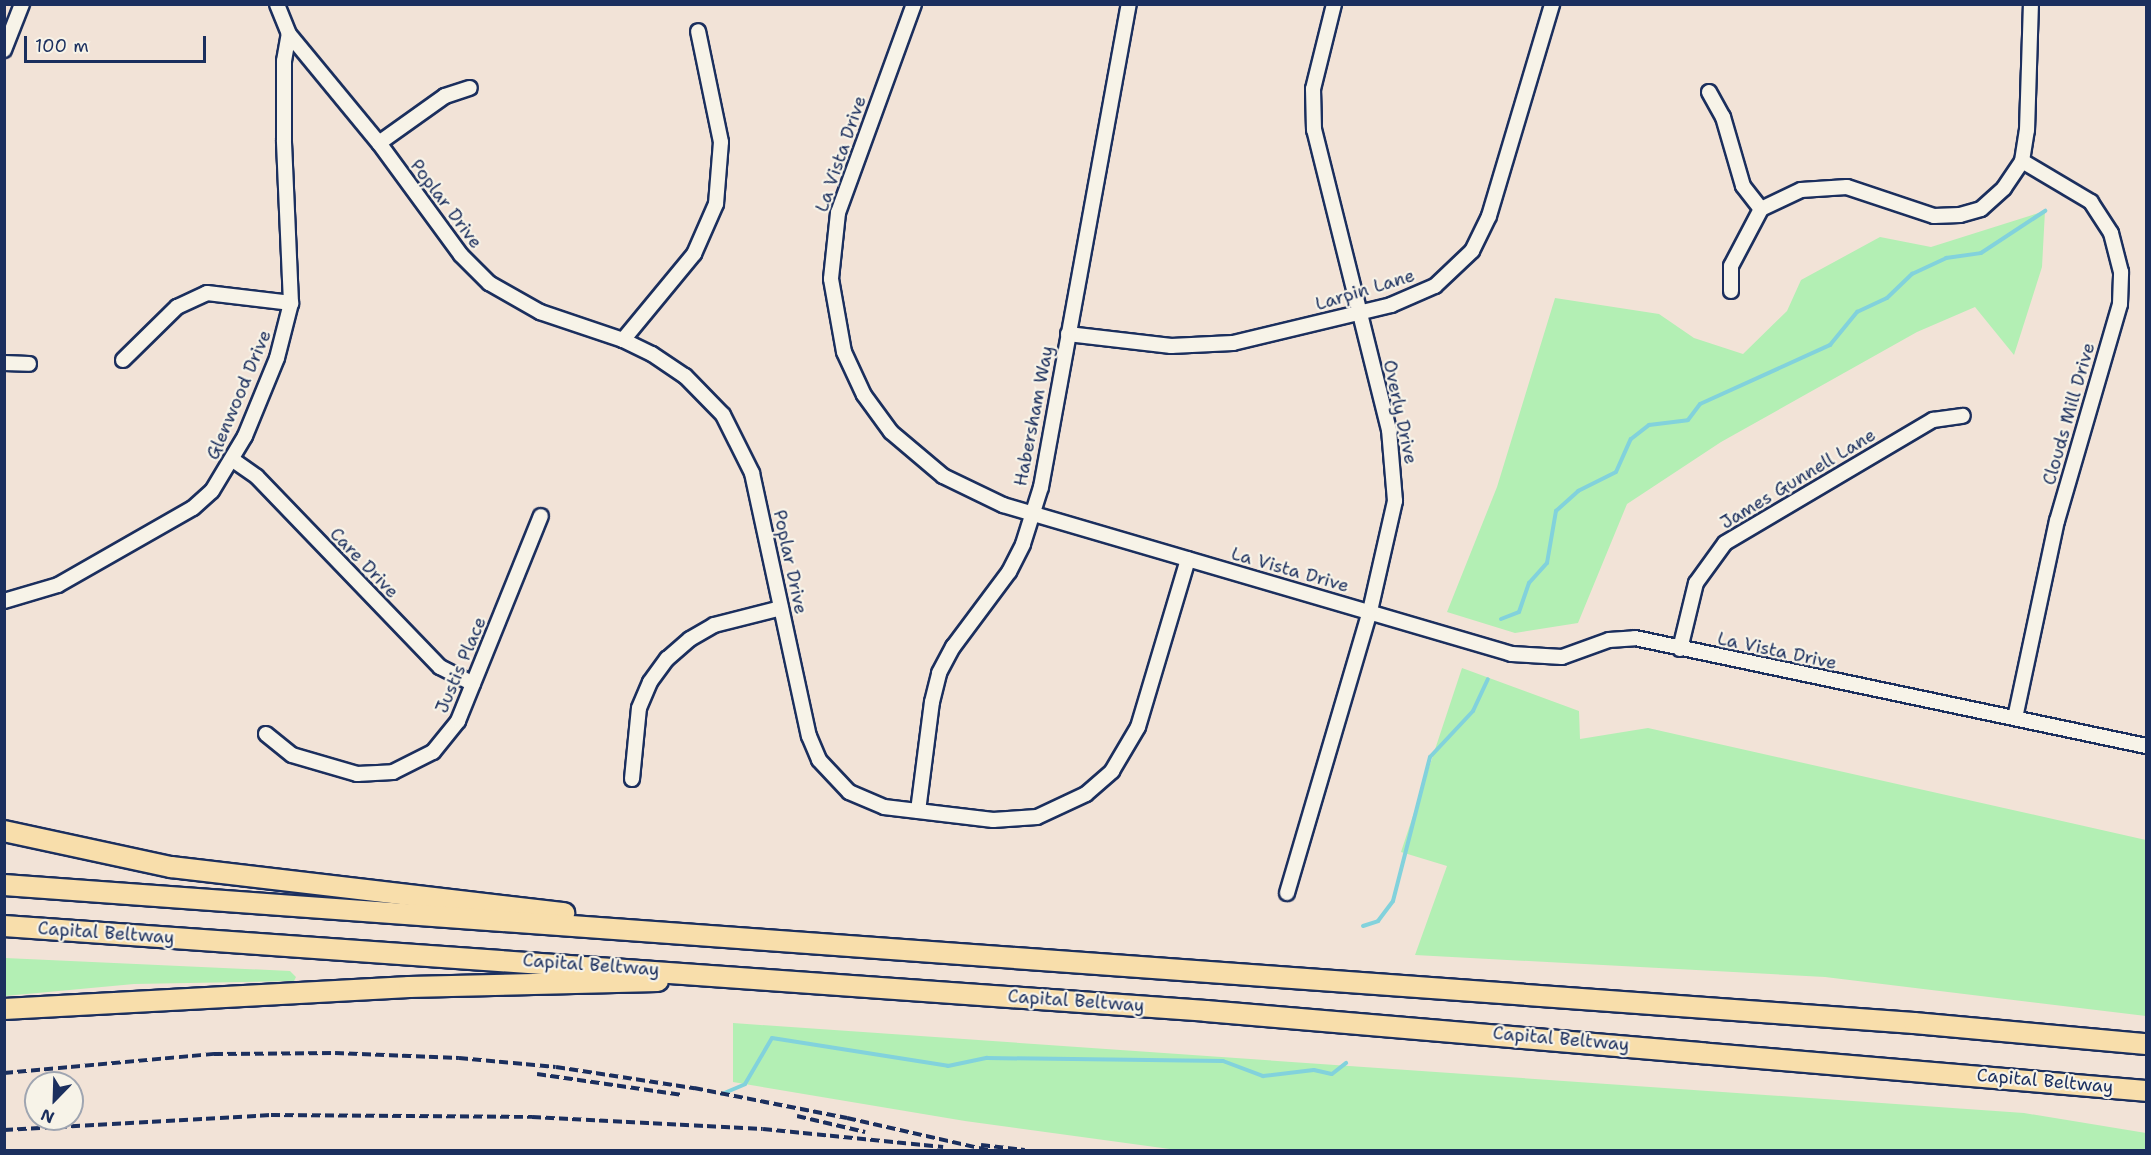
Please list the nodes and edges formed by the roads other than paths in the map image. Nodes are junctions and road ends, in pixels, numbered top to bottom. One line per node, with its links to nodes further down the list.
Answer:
1 (22, 4): 10 (street)
2 (277, 4): 9 (street)
3 (914, 4): 26 (street, La Vista Drive)
4 (1129, 4): 19 (street, Habersham Way)
5 (1334, 4): 18 (street, Overly Drive)
6 (1552, 4): 18 (street, Larpin Lane)
7 (2031, 4): 14 (street)
8 (698, 31): 20 (street)
9 (289, 34): 13 (street, Poplar Drive); 17 (street, Glenwood Drive)
10 (4, 50)
11 (470, 88): 13 (street)
12 (1709, 92): 15 (street)
13 (379, 143): 20 (street, Poplar Drive)
14 (2022, 161): 15 (street); 34 (street, Clouds Mill Drive)
15 (1761, 209): 16 (street)
16 (1731, 291)
17 (291, 303): 21 (street); 25 (street, Glenwood Drive)
18 (1359, 313): 19 (street, Larpin Lane); 31 (street, Overly Drive)
19 (1068, 333): 26 (street, Habersham Way)
20 (623, 340): 30 (street, Poplar Drive)
21 (123, 360)
22 (4, 363): 23 (street)
23 (29, 364)
24 (1963, 416): 32 (street, James Gunnell Lane)
25 (233, 460): 29 (street, Glenwood Drive); 33 (street, Care Drive)
26 (1033, 514): 28 (street, La Vista Drive); 38 (street, Habersham Way)
27 (542, 516): 33 (street, Justis Place)
28 (1188, 559): 31 (street, La Vista Drive); 38 (street, Poplar Drive)
29 (4, 601)
30 (781, 608): 37 (street); 38 (street, Poplar Drive)
31 (1370, 611): 32 (street, La Vista Drive); 41 (street, Overly Drive)
32 (1680, 649): 34 (street, La Vista Drive)
33 (473, 684): 35 (street, Justis Place)
34 (2015, 718): 36 (street, La Vista Drive)
35 (266, 734)
36 (2146, 746)
37 (632, 779)
38 (918, 811)
39 (4, 831): 43 (highway)
40 (4, 885): 43 (highway, Capital Beltway)
41 (1287, 893)
42 (4, 926): 44 (highway, Capital Beltway)
43 (777, 940): 46 (highway, Capital Beltway)
44 (909, 989): 45 (highway); 47 (highway, Capital Beltway)
45 (4, 1009)
46 (2146, 1044)
47 (2146, 1091)

